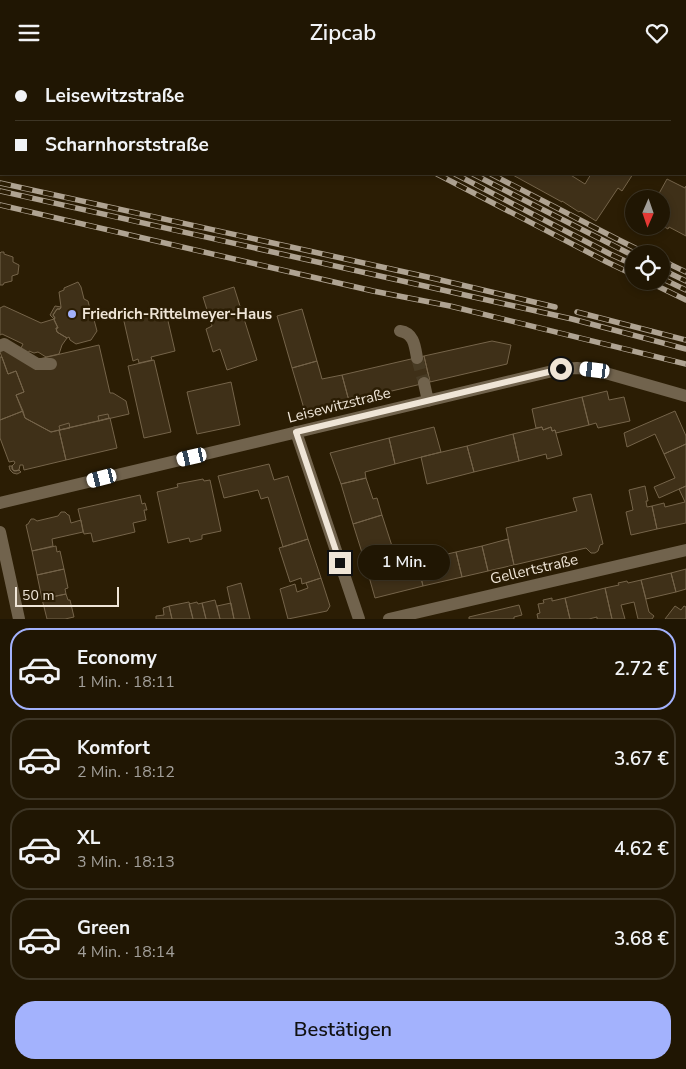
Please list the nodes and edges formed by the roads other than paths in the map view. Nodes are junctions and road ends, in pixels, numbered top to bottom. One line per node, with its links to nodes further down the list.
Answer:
1 (400, 331): 3 (street)
2 (0, 346): 4 (street)
3 (417, 358)
4 (50, 364)
5 (424, 383): 7 (street)
6 (686, 396): 7 (street, Leisewitzstraße)
7 (428, 401): 8 (street, Leisewitzstraße)
8 (296, 432): 9 (street, Leisewitzstraße); 13 (street)
9 (0, 503)
10 (0, 532): 12 (street)
11 (686, 550): 14 (street, Gellertstraße)
12 (19, 619)
13 (359, 619)
14 (389, 619)

